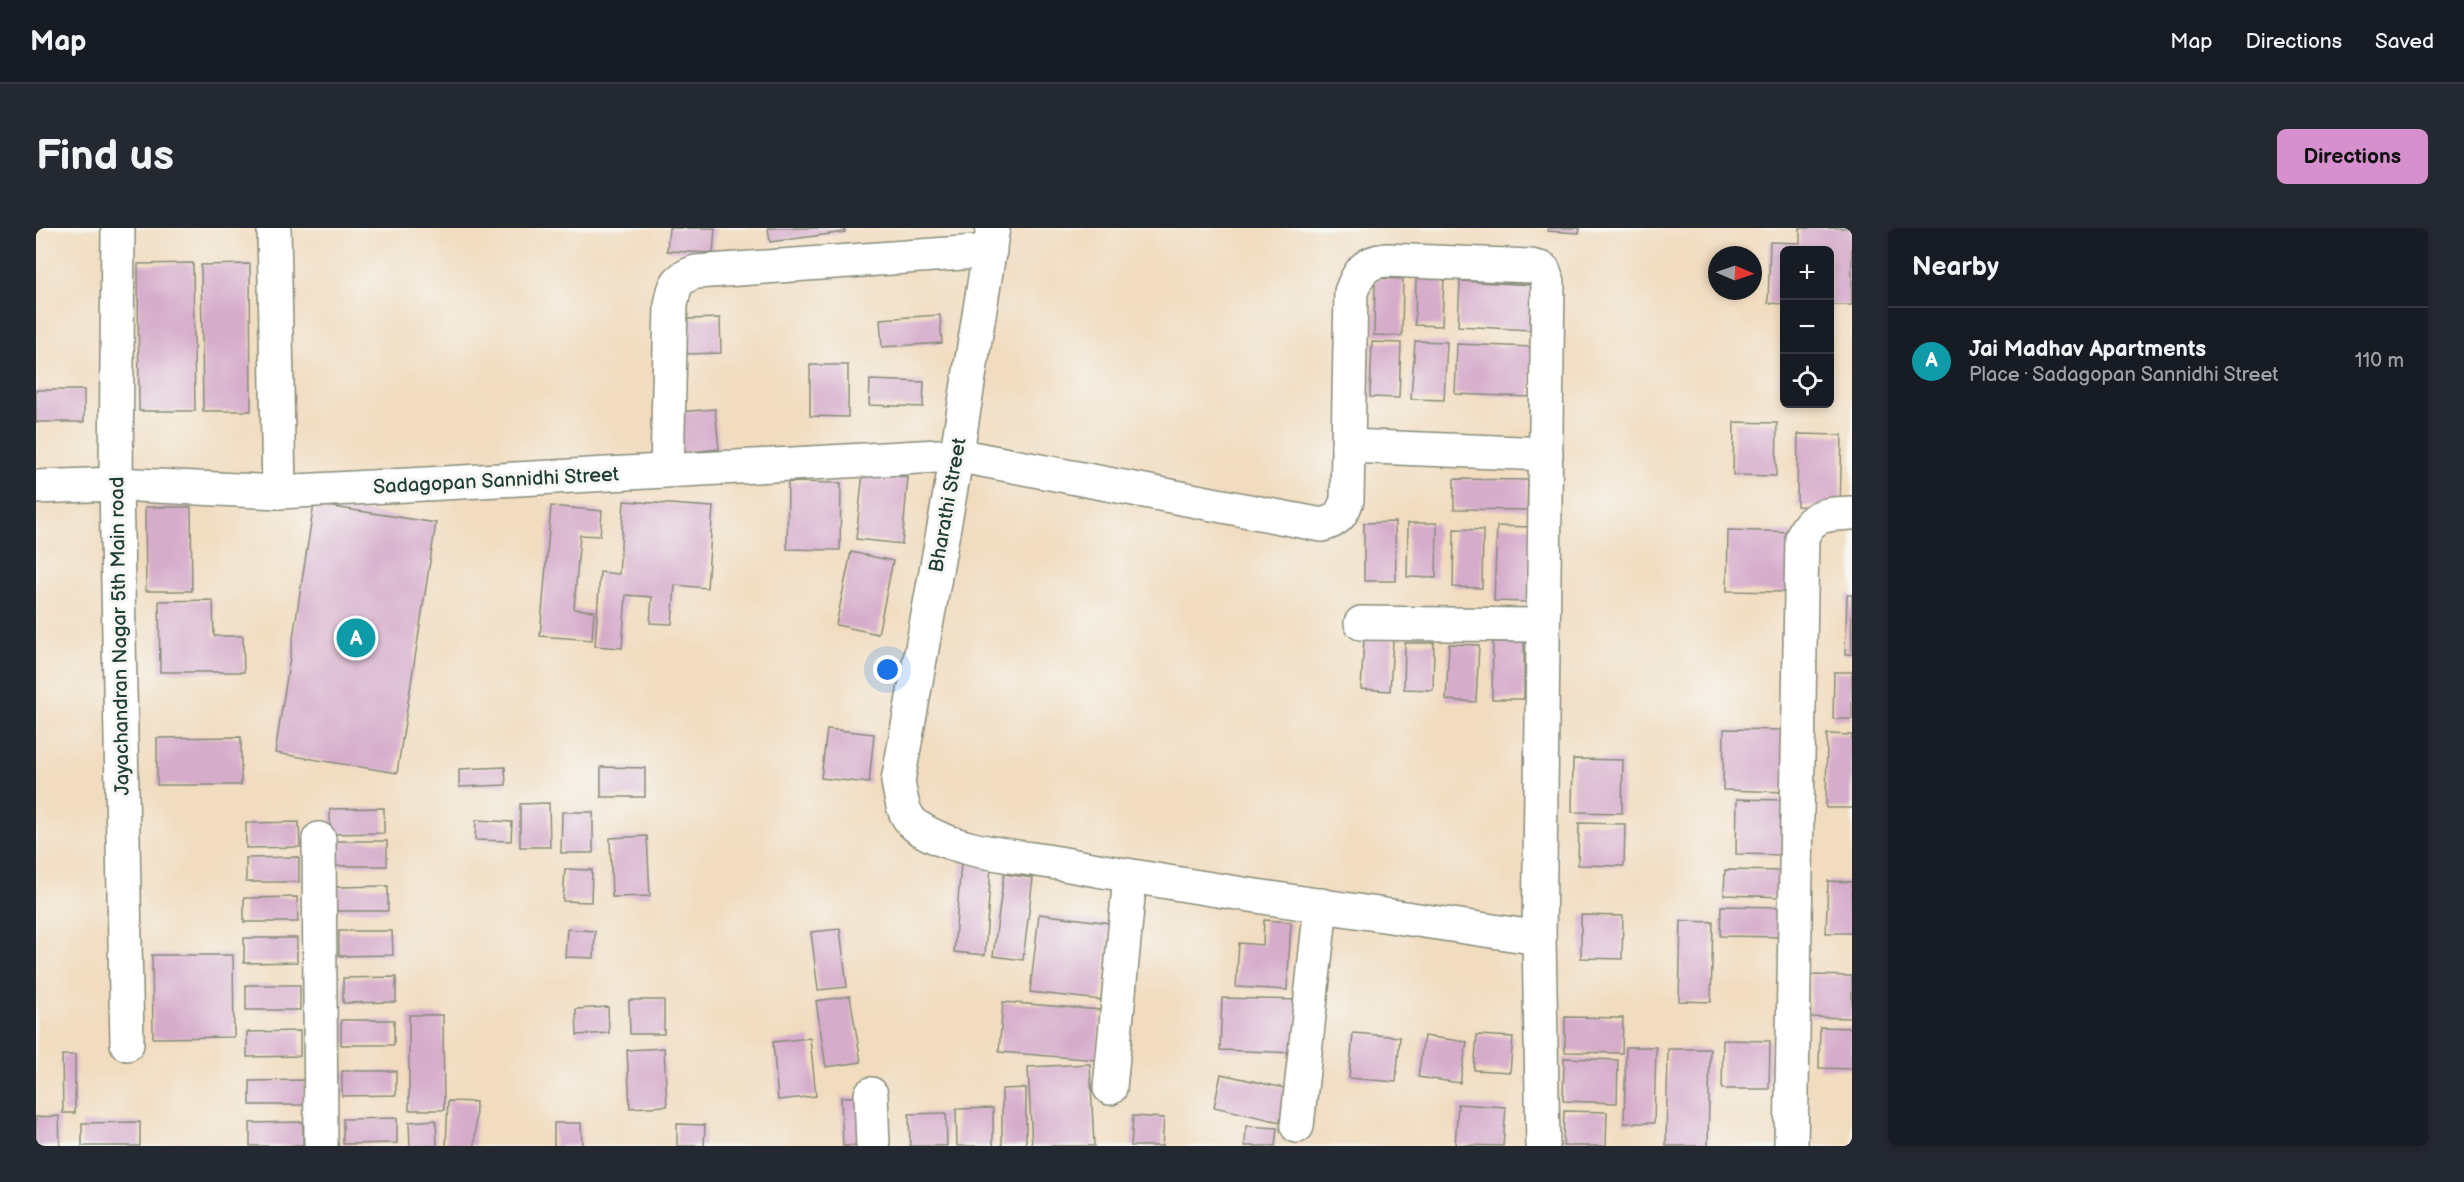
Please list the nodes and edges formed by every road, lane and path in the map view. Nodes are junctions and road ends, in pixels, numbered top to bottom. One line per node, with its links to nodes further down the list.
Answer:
1 (118, 228): 8 (street, Jayachandran Nagar 5th Main road)
2 (274, 228): 10 (street)
3 (991, 239): 5 (street, Bharathi Street); 7 (street)
4 (1348, 446): 5 (street, Sadagopan Sannidhi Street); 6 (street); 6 (street, Sadagopan Sannidhi Street)
5 (956, 454): 7 (street, Sadagopan Sannidhi Street); 15 (street, Bharathi Street)
6 (1546, 454): 13 (street)
7 (667, 470): 10 (street, Sadagopan Sannidhi Street)
8 (116, 484): 9 (street, Sadagopan Sannidhi Street); 10 (street, Sadagopan Sannidhi Street); 18 (street, Jayachandran Nagar 5th Main road)
9 (36, 487)
10 (279, 492)
11 (1852, 513): 25 (street)
12 (1361, 623): 13 (street)
13 (1544, 625): 17 (street)
14 (319, 839): 22 (street)
15 (1130, 876): 16 (street); 19 (street)
16 (1321, 904): 17 (street); 21 (street)
17 (1539, 938): 24 (street)
18 (126, 1044)
19 (1110, 1088)
20 (871, 1094): 23 (street)
21 (1297, 1126)
22 (321, 1146)
23 (873, 1146)
24 (1543, 1146)
25 (1791, 1146)

